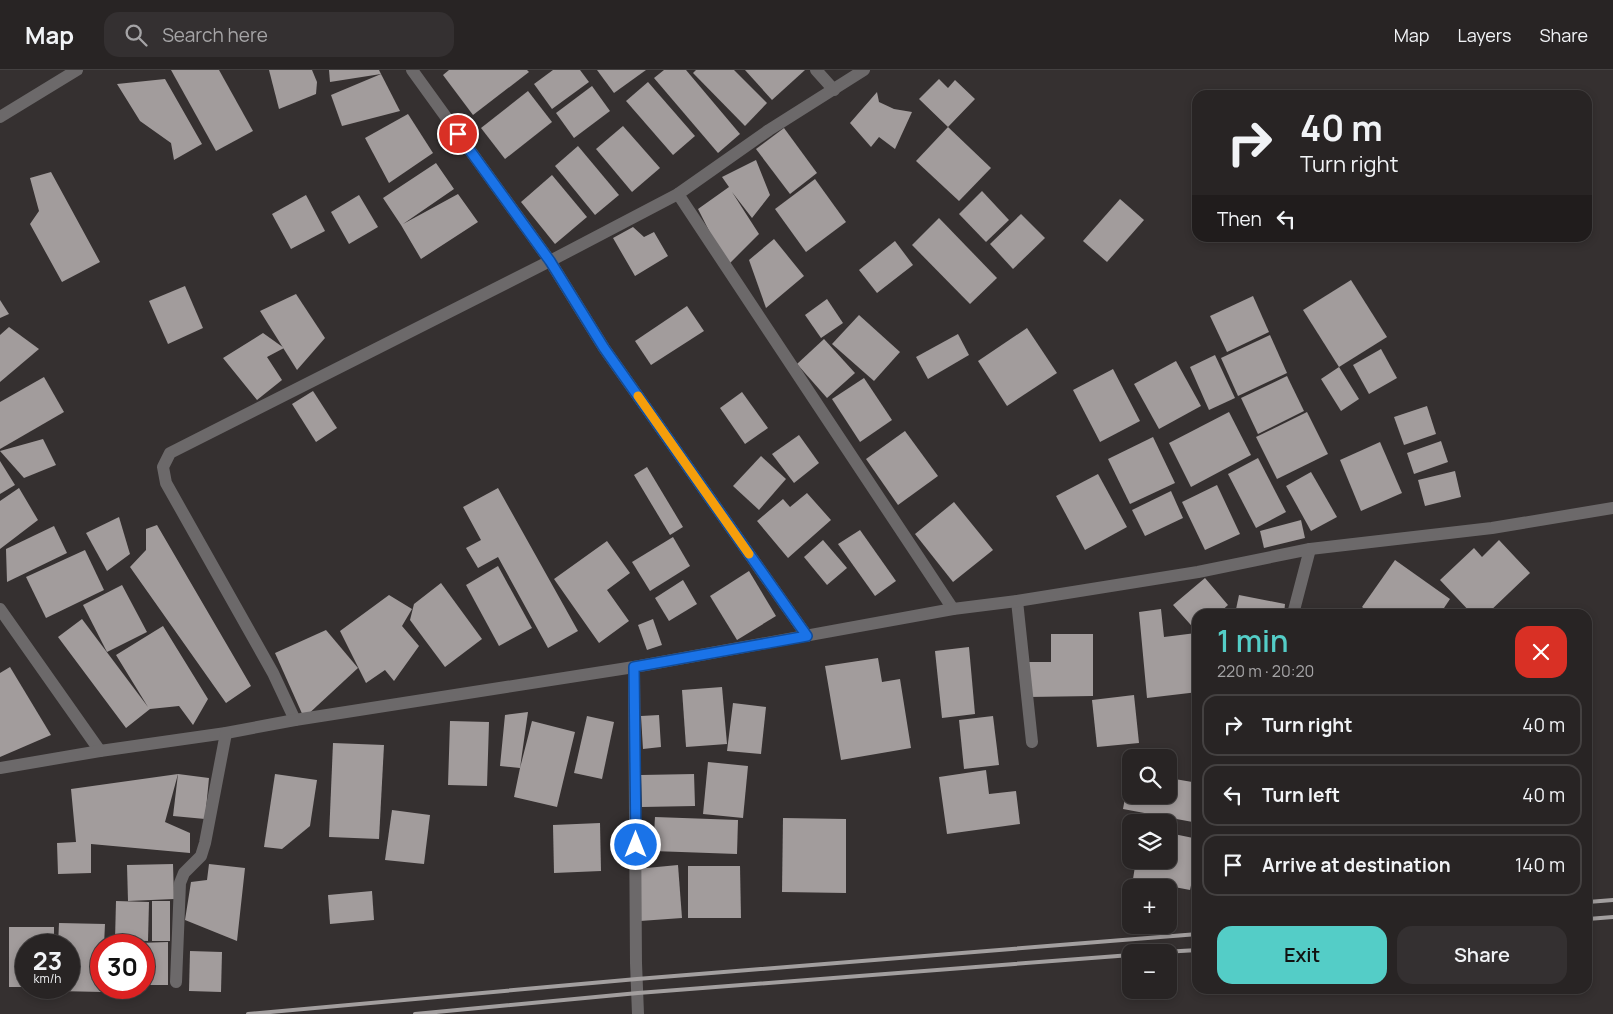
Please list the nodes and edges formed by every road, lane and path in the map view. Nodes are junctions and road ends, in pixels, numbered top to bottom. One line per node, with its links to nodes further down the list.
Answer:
1 (77, 70): 6 (street)
2 (412, 70): 8 (street)
3 (816, 70): 5 (street)
4 (864, 70): 5 (street)
5 (834, 90): 7 (street)
6 (0, 117)
7 (678, 194): 8 (street); 13 (street)
8 (550, 261): 15 (street); 17 (street)
9 (1613, 508): 10 (street)
10 (1310, 549): 11 (street); 14 (street)
11 (1016, 601): 13 (street); 19 (street)
12 (0, 609): 20 (street)
13 (953, 609): 15 (street)
14 (1294, 609)
15 (807, 636): 16 (street)
16 (634, 667): 17 (street); 23 (street)
17 (295, 720): 18 (street)
18 (226, 733): 20 (street); 22 (street)
19 (1032, 742)
20 (100, 751): 21 (street)
21 (0, 768)
22 (176, 982)
23 (638, 1014)

